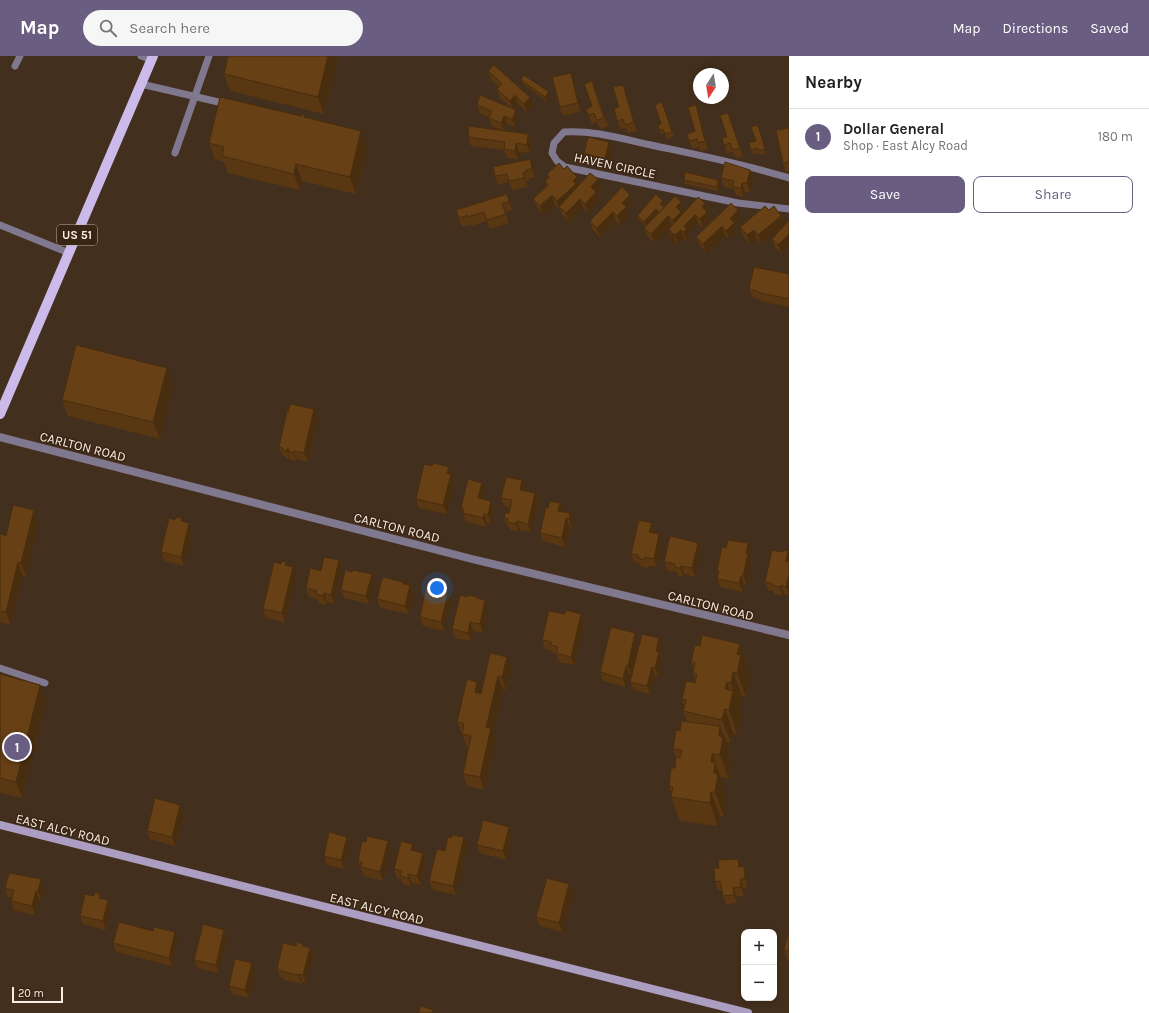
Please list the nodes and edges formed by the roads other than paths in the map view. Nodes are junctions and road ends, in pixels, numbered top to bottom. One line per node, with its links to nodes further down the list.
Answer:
1 (20, 56): 5 (lane)
2 (141, 56): 4 (lane)
3 (209, 56): 7 (lane)
4 (153, 58): 6 (main road, US 51)
5 (14, 66)
6 (141, 84): 7 (lane); 13 (main road, US 51)
7 (195, 97): 8 (lane); 9 (lane)
8 (233, 106)
9 (174, 153)
10 (789, 178): 11 (lane, HAVEN CIRCLE)
11 (789, 209)
12 (0, 225): 13 (lane)
13 (69, 253): 14 (main road, US 51)
14 (1, 409)
15 (0, 437): 16 (street, CARLTON ROAD)
16 (789, 635)
17 (0, 668): 18 (lane)
18 (45, 683)
19 (0, 825): 20 (street, EAST ALCY ROAD)
20 (748, 1013)

